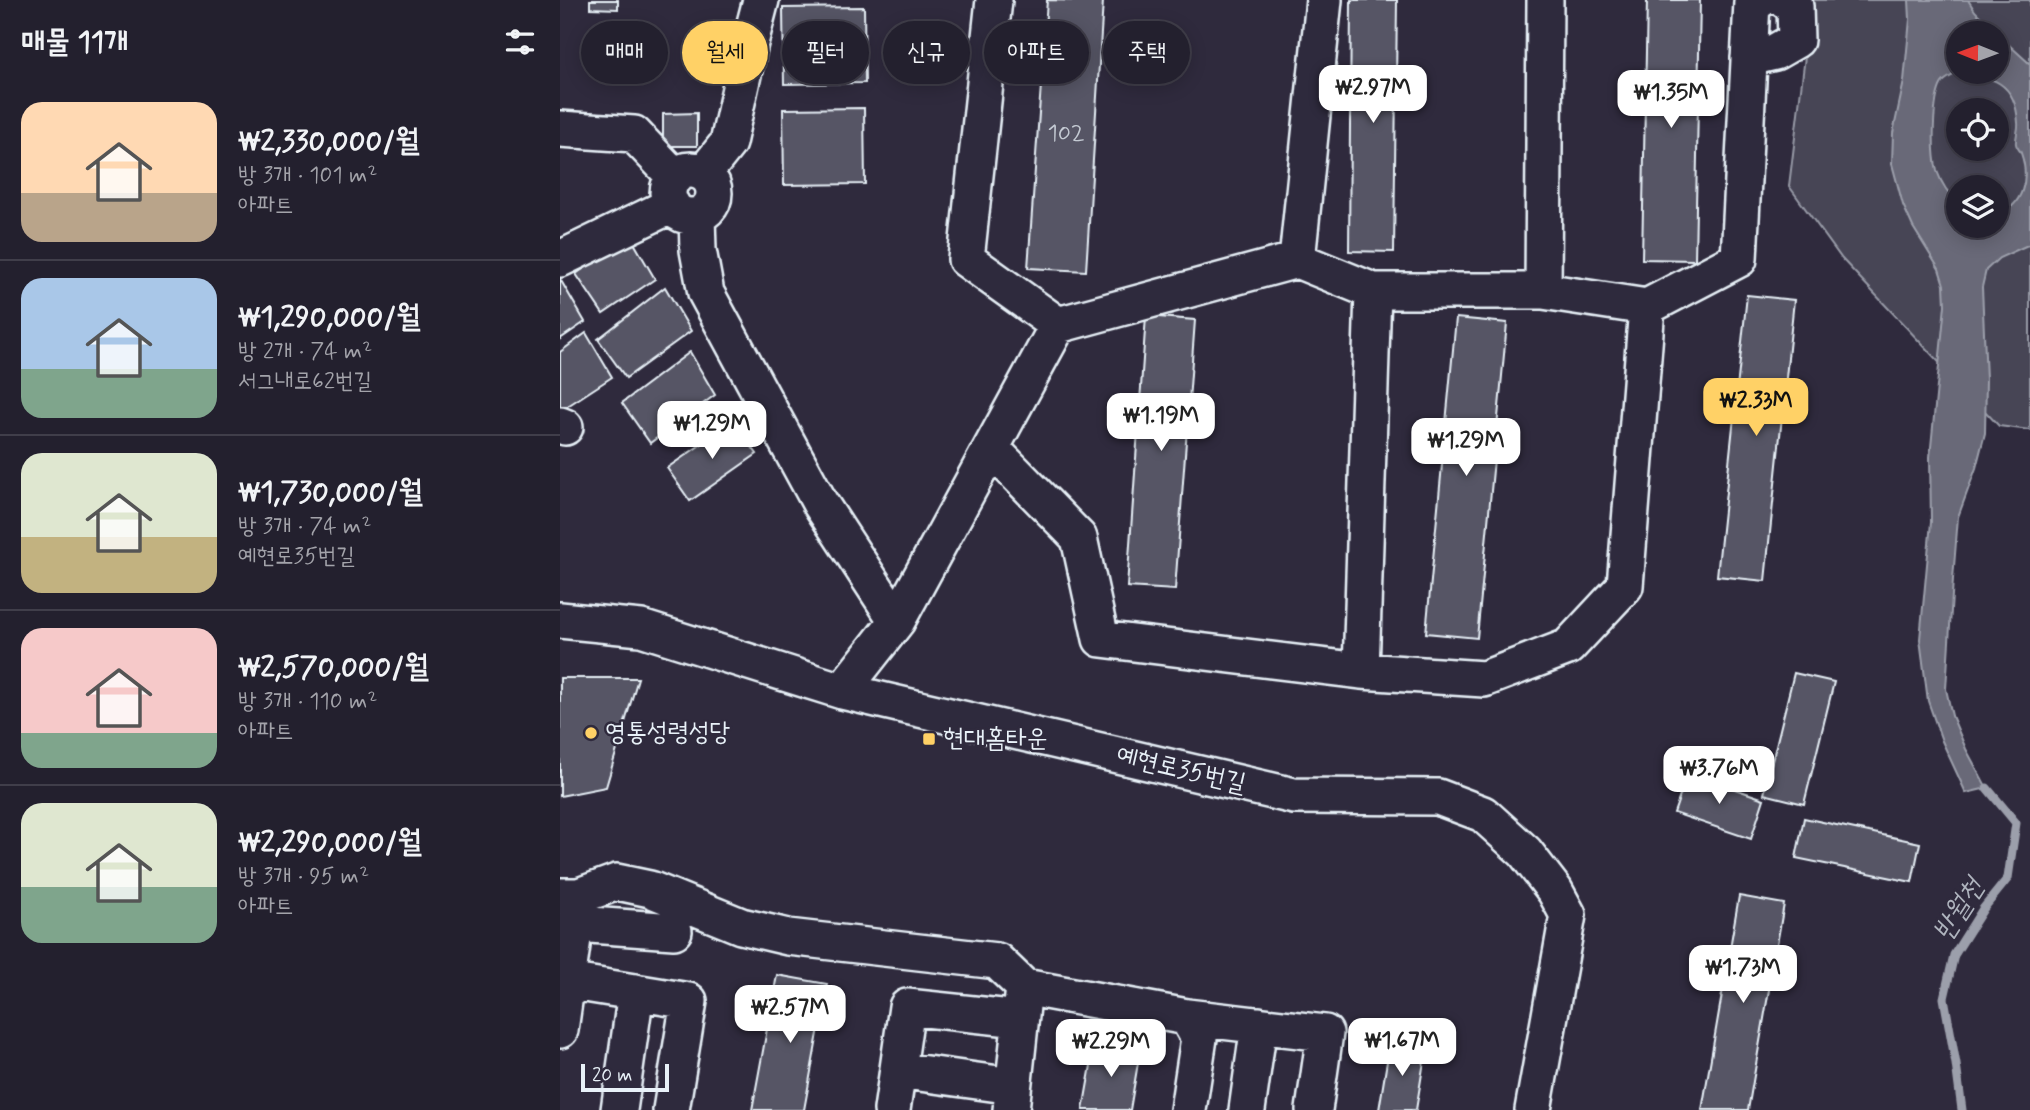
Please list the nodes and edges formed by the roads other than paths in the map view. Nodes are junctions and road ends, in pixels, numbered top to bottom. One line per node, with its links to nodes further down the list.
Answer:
1 (761, 0): 9 (street)
2 (994, 0): 15 (street)
3 (1324, 0): 11 (street)
4 (1545, 0): 13 (street)
5 (1760, 0): 7 (street)
6 (1785, 0): 7 (street)
7 (1749, 58): 14 (street)
8 (560, 129): 9 (street)
9 (687, 193): 10 (street); 18 (street)
10 (560, 259)
11 (1297, 260): 12 (street); 15 (street)
12 (1373, 291): 13 (street); 19 (street)
13 (1543, 291): 14 (street)
14 (1647, 307): 19 (street)
15 (1058, 325): 16 (street)
16 (991, 448): 18 (street); 19 (street)
17 (560, 620): 20 (street, 예현로35번길)
18 (897, 621): 20 (street)
19 (1361, 671)
20 (842, 691): 37 (street, 예현로35번길)
21 (572, 905): 22 (street); 23 (street); 25 (street)
22 (674, 931)
23 (567, 981): 24 (street); 28 (street)
24 (636, 992): 31 (street); 32 (street)
25 (1022, 1003): 26 (street); 29 (street); 30 (street)
26 (1187, 1017): 27 (street); 34 (street)
27 (1259, 1026): 35 (street); 36 (street)
28 (560, 1030)
29 (898, 1070): 30 (street); 33 (street)
30 (1012, 1098)
31 (619, 1110)
32 (671, 1110)
33 (892, 1110)
34 (1188, 1110)
35 (1247, 1110)
36 (1314, 1110)
37 (1534, 1110)

